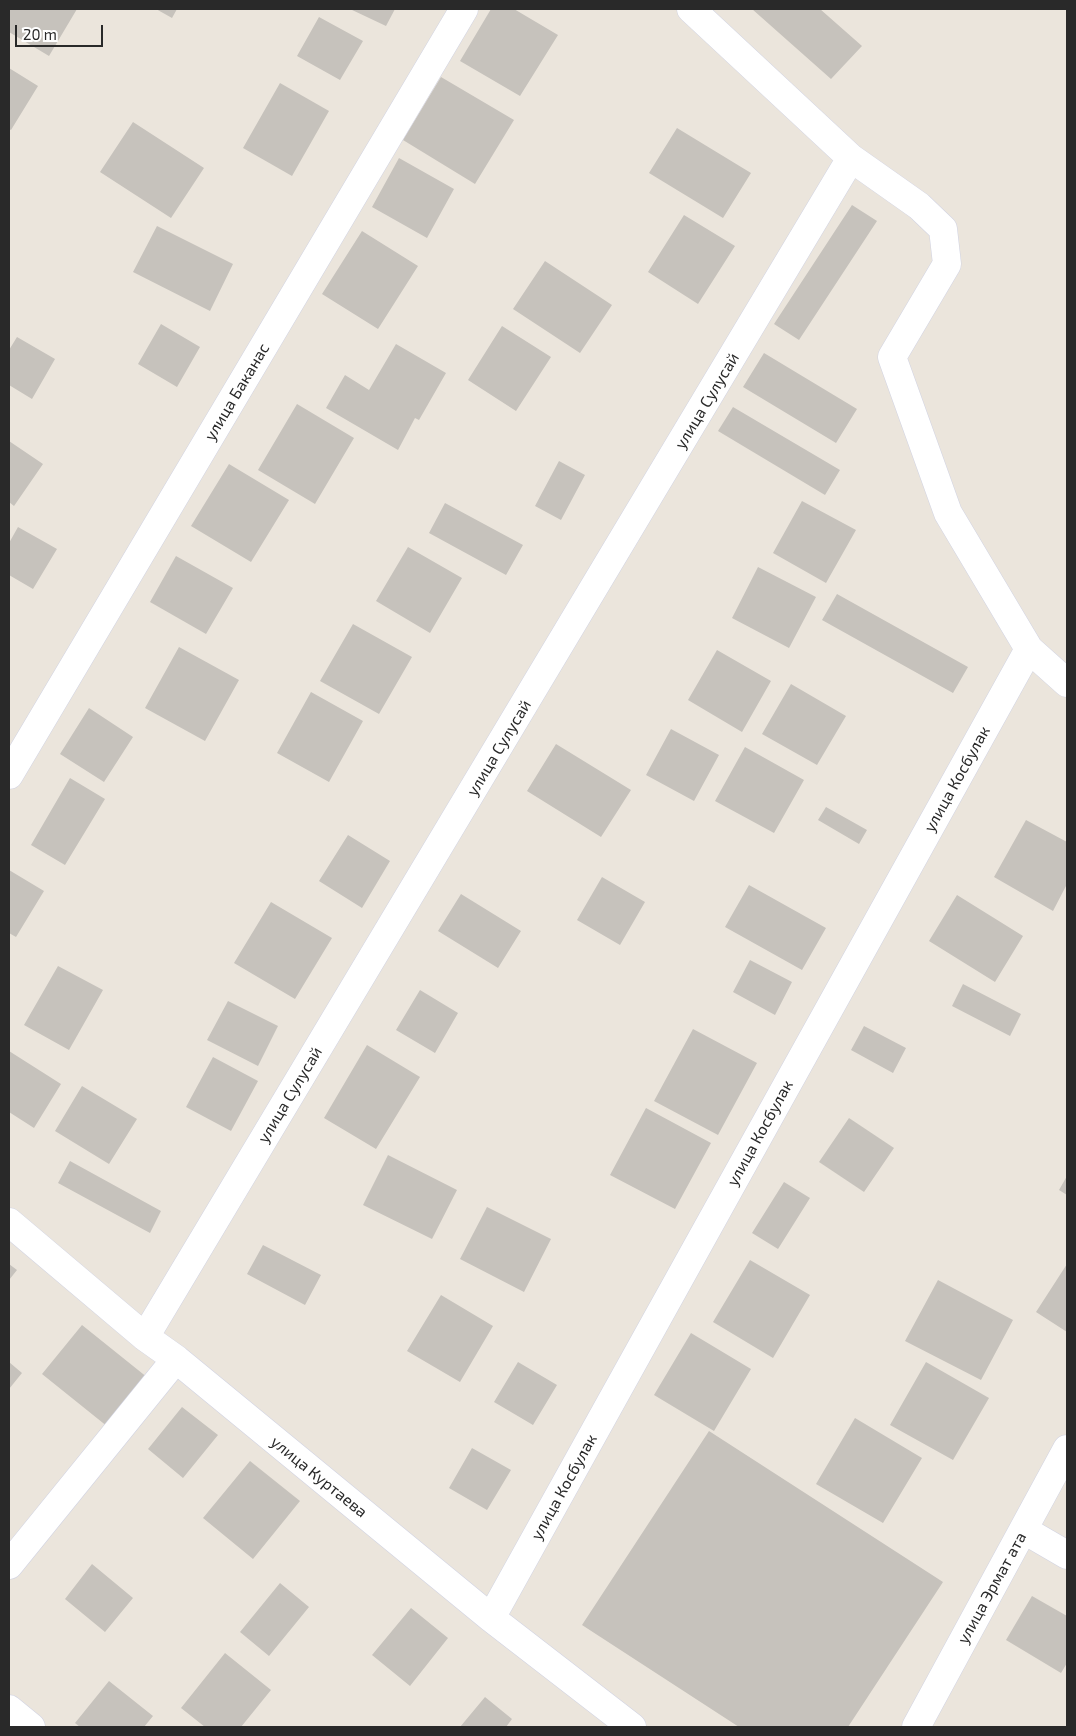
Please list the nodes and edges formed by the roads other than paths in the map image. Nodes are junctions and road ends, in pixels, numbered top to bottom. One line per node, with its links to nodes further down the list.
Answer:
1 (464, 9): 6 (street, улица Баканас)
2 (691, 9): 3 (street)
3 (851, 158): 4 (street); 8 (street, улица Сулусай)
4 (1029, 649): 5 (street); 14 (street, улица Косбулак)
5 (1067, 683)
6 (9, 775)
7 (9, 1222): 8 (street, улица Куртаева)
8 (145, 1337): 9 (street, улица Куртаева)
9 (176, 1360): 13 (street); 14 (street, улица Куртаева)
10 (1067, 1449): 11 (street, улица Эрмат ата)
11 (1024, 1530): 12 (street); 18 (street, улица Эрмат ата)
12 (1067, 1555)
13 (9, 1566)
14 (491, 1618): 17 (street, улица Куртаева)
15 (9, 1709): 16 (street)
16 (31, 1727)
17 (632, 1727)
18 (916, 1727)

